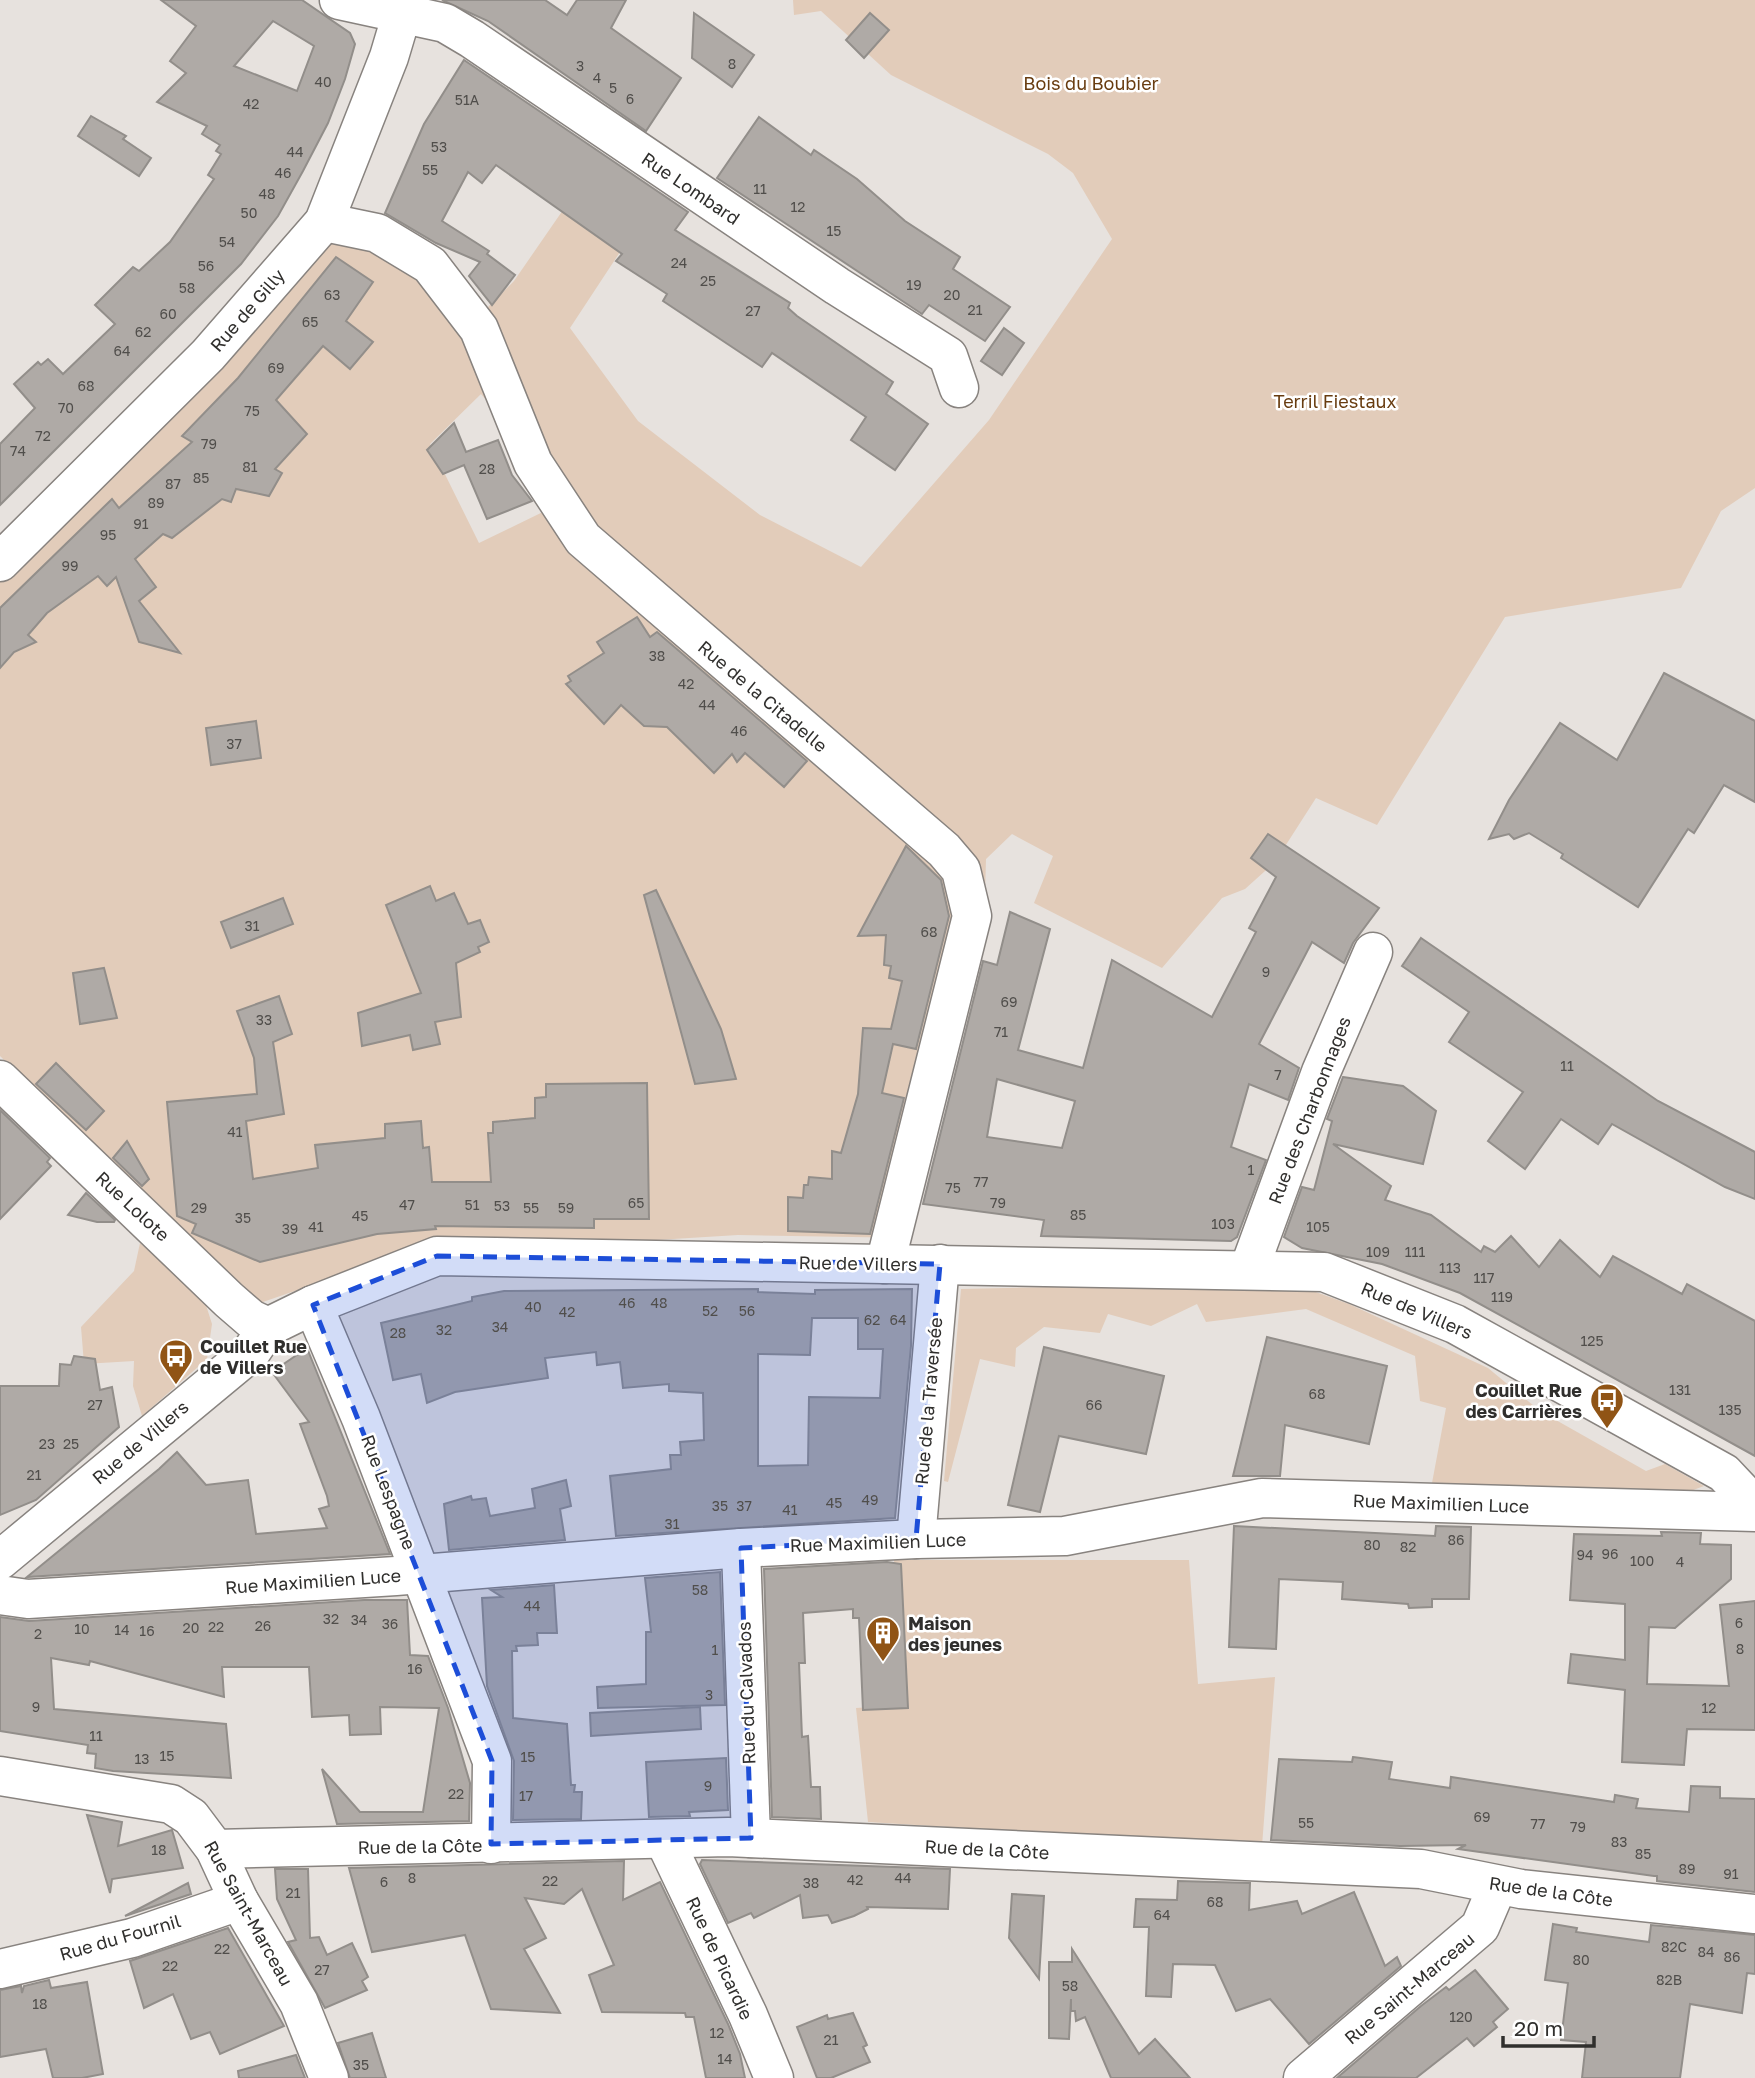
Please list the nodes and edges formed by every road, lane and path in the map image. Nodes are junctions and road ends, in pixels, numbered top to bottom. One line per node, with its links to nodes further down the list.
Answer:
1 (339, 0): 2 (street, Rue Lombard)
2 (403, 8): 3 (street, Rue de Gilly); 4 (street, Rue Lombard)
3 (324, 222): 5 (street, Rue de Gilly); 8 (street, Rue de la Citadelle)
4 (959, 388)
5 (0, 562)
6 (1373, 952): 10 (street, Rue des Charbonnages)
7 (0, 1080): 12 (street, Rue Lolote)
8 (885, 1264): 9 (street, Rue de Villers); 11 (street, Rue de Villers)
9 (940, 1264): 10 (street, Rue de Villers); 15 (street, Rue de la Traversée)
10 (1249, 1269): 13 (street, Rue de Villers)
11 (313, 1305): 12 (street, Rue de Villers); 18 (street, Rue Lespagne)
12 (268, 1327): 17 (street, Rue de Villers)
13 (1755, 1506)
14 (1755, 1512): 15 (street, Rue Maximilien Luce)
15 (916, 1539): 16 (street, Rue Maximilien Luce)
16 (741, 1548): 18 (street, Rue Maximilien Luce); 21 (street, Rue du Calvados)
17 (0, 1560)
18 (420, 1573): 19 (street, Rue Maximilien Luce); 23 (street, Rue Lespagne)
19 (0, 1595)
20 (0, 1776): 24 (street, Rue Saint-Marceau)
21 (751, 1838): 22 (street, Rue de la Côte); 25 (street, Rue de la Côte)
22 (664, 1839): 23 (street, Rue de la Côte); 30 (street, Rue de Picardie)
23 (491, 1844): 24 (street, Rue de la Côte)
24 (215, 1849): 26 (street, Rue Saint-Marceau)
25 (1498, 1885): 27 (street, Rue de la Côte); 31 (street, Rue Saint-Marceau)
26 (239, 1901): 28 (street, Rue du Fournil); 29 (street, Rue Saint-Marceau)
27 (1755, 1914)
28 (0, 1969)
29 (329, 2078)
30 (774, 2078)
31 (1303, 2078)

